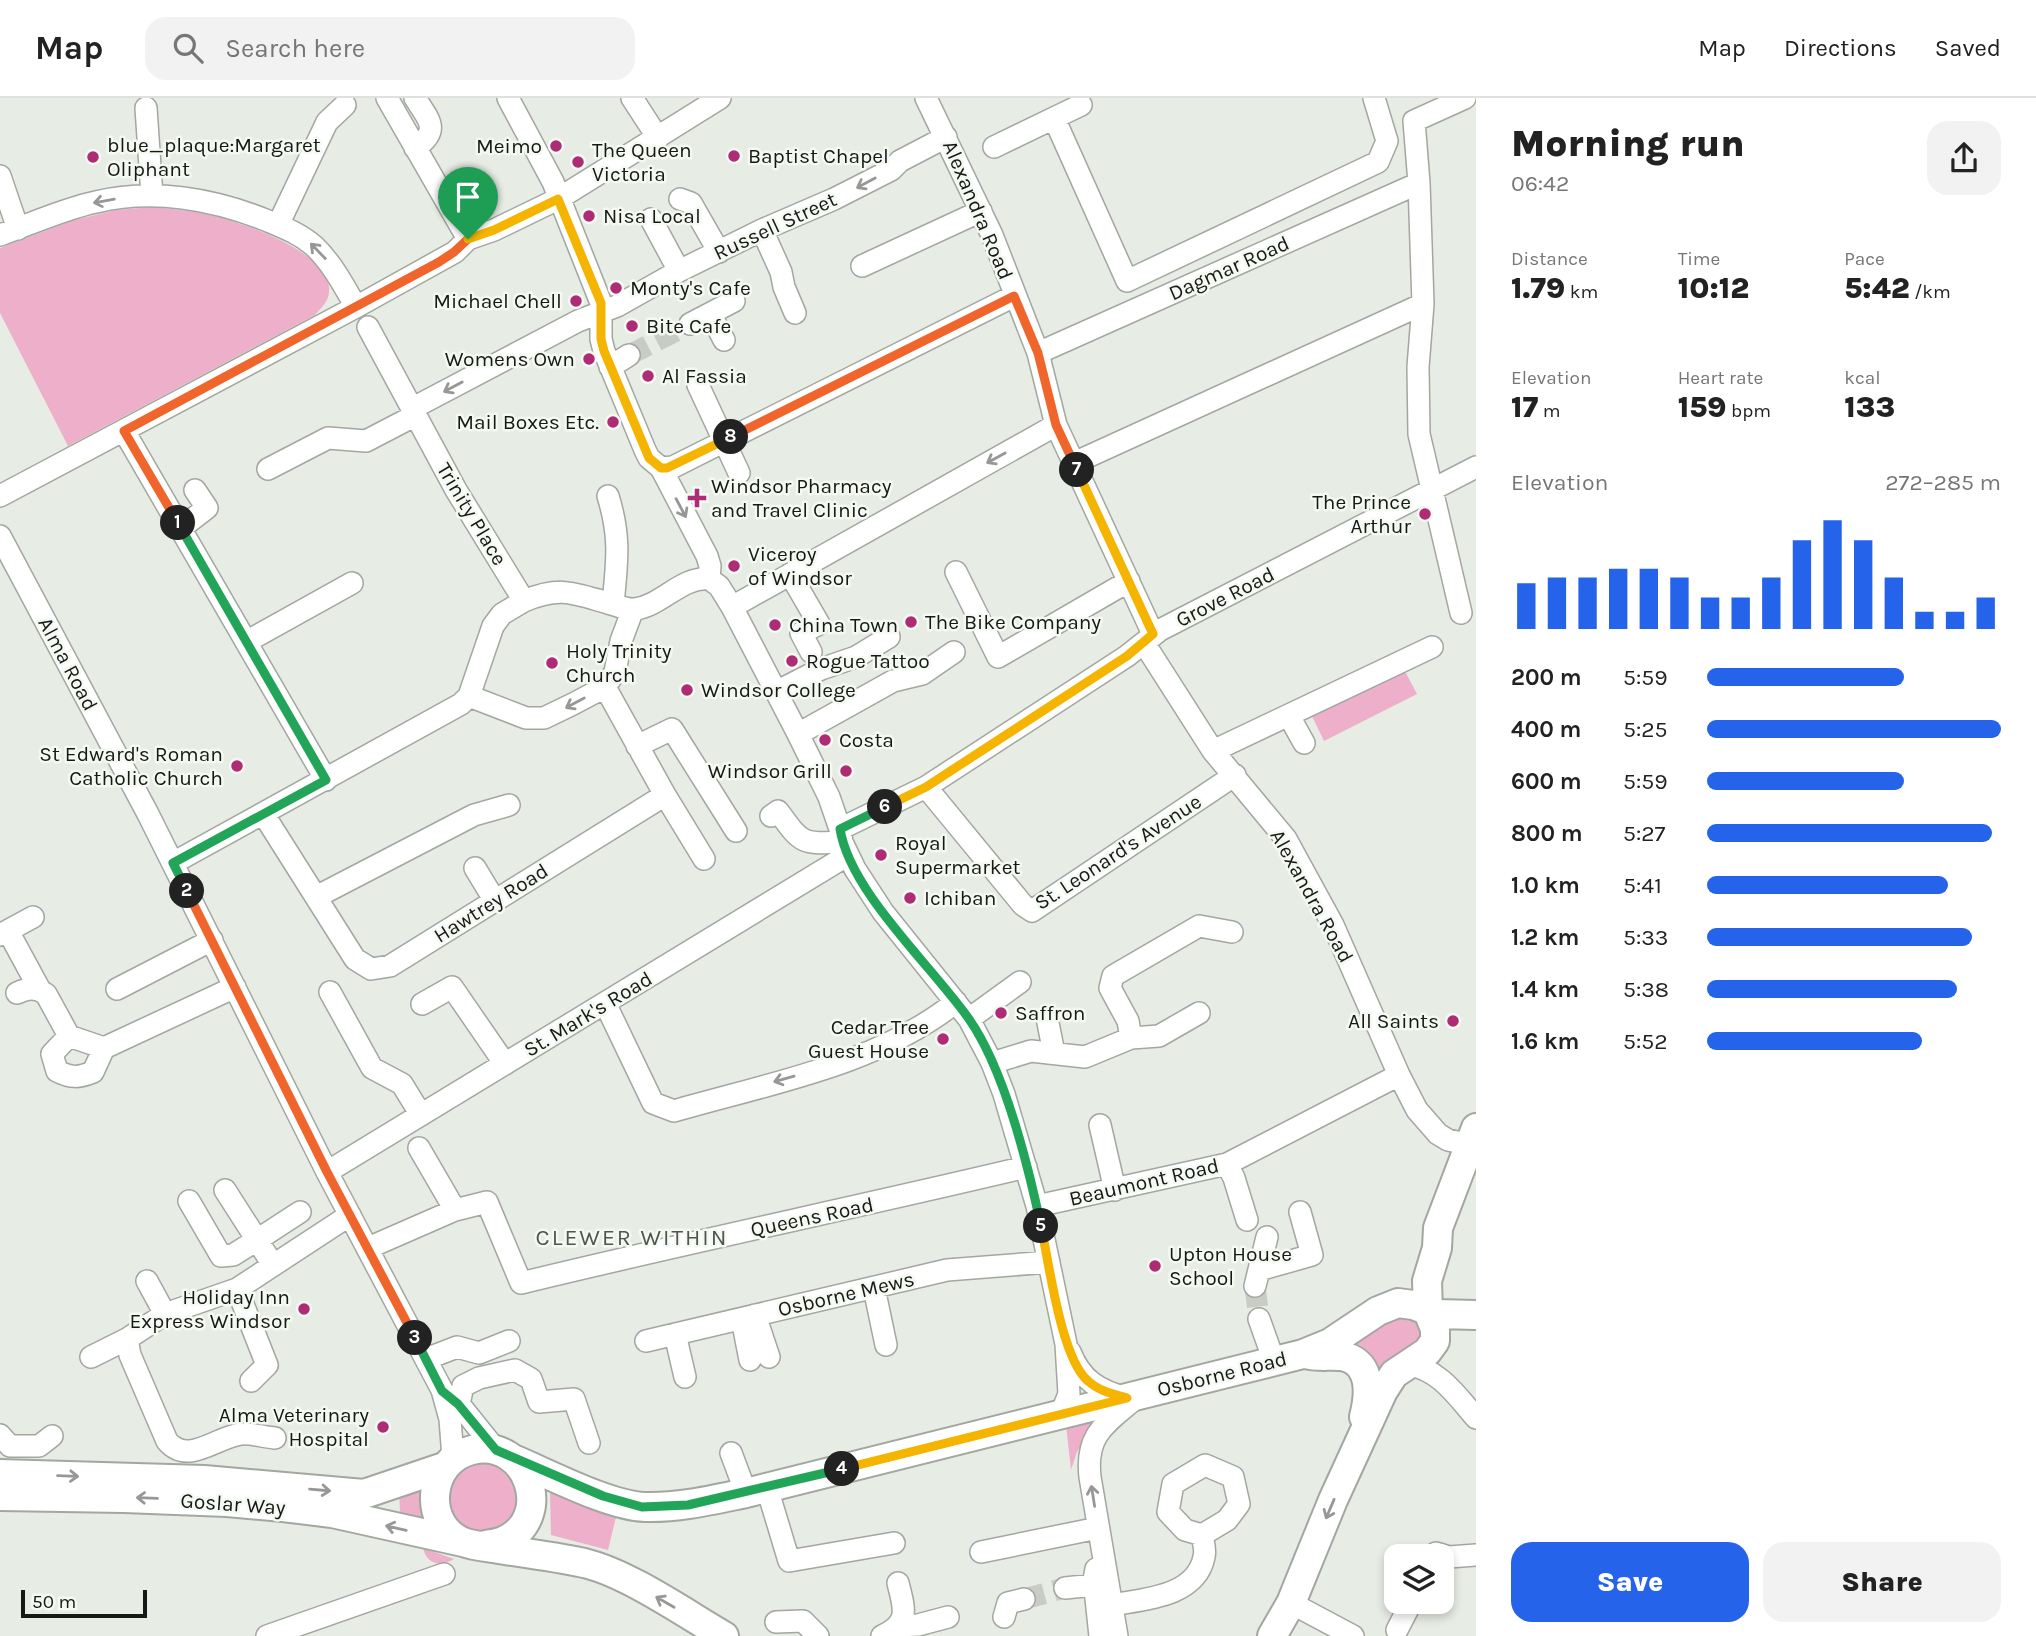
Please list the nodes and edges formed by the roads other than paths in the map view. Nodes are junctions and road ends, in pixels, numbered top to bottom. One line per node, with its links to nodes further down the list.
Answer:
1 (387, 98): 16 (street)
2 (415, 98): 16 (street)
3 (508, 98): 21 (street)
4 (632, 98): 14 (street)
5 (720, 98): 14 (street)
6 (926, 98): 13 (street, Alexandra Road)
7 (1374, 98): 12 (street)
8 (1465, 98): 18 (street)
9 (1086, 100): 12 (street)
10 (345, 105): 24 (street)
11 (146, 108): 19 (street)
12 (1054, 118): 15 (street)
13 (946, 137): 22 (street, Alexandra Road); 25 (street, Russell Street, one-way to 25)
14 (658, 138): 21 (street)
15 (994, 147)
16 (415, 148): 27 (street)
17 (0, 176): 26 (street)
18 (1419, 183): 33 (street); 41 (street, Dagmar Road)
19 (152, 196): 24 (street); 26 (street, one-way to 26)
20 (680, 198): 28 (street)
21 (558, 199): 27 (street); 35 (street)
22 (981, 211): 29 (street); 31 (street, Alexandra Road)
23 (651, 219): 30 (street)
24 (278, 225): 34 (street, one-way to 24)
25 (762, 230): 28 (street, Russell Street); 36 (street)
26 (9, 232)
27 (468, 239): 34 (street)
28 (719, 251): 30 (street, Russell Street)
29 (862, 266)
30 (679, 271): 35 (street, Russell Street)
31 (1014, 296): 41 (street, Alexandra Road); 48 (street)
32 (734, 301): 37 (street)
33 (1423, 304): 49 (street); 55 (street)
34 (356, 307): 47 (street)
35 (601, 312): 43 (street); 45 (street, Russell Street, one-way to 45)
36 (795, 313)
37 (711, 315): 38 (street); 40 (street)
38 (691, 324)
39 (368, 327): 45 (street, Trinity Place)
40 (724, 340)
41 (1038, 353): 46 (street, Alexandra Road)
42 (629, 355): 43 (street)
43 (610, 366): 51 (street)
44 (698, 385): 48 (street)
45 (414, 411): 52 (street, Russell Street); 65 (street, Trinity Place)
46 (1056, 425): 49 (street, Alexandra Road); 61 (street, one-way to 61)
47 (124, 431): 56 (street); 58 (street)
48 (724, 441): 51 (street); 53 (street)
49 (1074, 463): 63 (street, Alexandra Road)
50 (1476, 467): 55 (street, Grove Road)
51 (661, 468): 62 (street, one-way to 62)
52 (268, 469)
53 (739, 472)
54 (195, 490): 58 (street)
55 (1430, 491): 68 (street); 70 (street, Grove Road)
56 (0, 496)
57 (608, 496): 66 (street)
58 (181, 528): 71 (street)
59 (0, 536): 93 (street, Alma Road)
60 (956, 572): 63 (street)
61 (790, 574): 67 (street); 73 (street)
62 (709, 579): 66 (street); 67 (street)
63 (1129, 581): 70 (street, Alexandra Road)
64 (352, 583): 71 (street)
65 (524, 601): 66 (street); 77 (street)
66 (623, 607): 75 (street)
67 (732, 607): 76 (street)
68 (1461, 613)
69 (889, 637): 76 (street)
70 (1149, 638): 82 (street, Alexandra Road); 85 (street, Grove Road)
71 (246, 642): 84 (street)
72 (1432, 647): 78 (street)
73 (811, 652)
74 (954, 652): 79 (street)
75 (605, 687): 77 (street, one-way to 77); 81 (street)
76 (776, 692): 79 (street)
77 (469, 696): 84 (street)
78 (1289, 716): 80 (street); 82 (street)
79 (798, 734): 91 (street)
80 (1304, 743)
81 (637, 746): 86 (street); 90 (street)
82 (1213, 751): 83 (street, Alexandra Road)
83 (1235, 775): 85 (street, St. Leonard's Avenue); 119 (street, Alexandra Road)
84 (326, 780): 88 (street)
85 (926, 787): 91 (street, Grove Road)
86 (664, 795): 92 (street); 96 (street, Hawtrey Road)
87 (509, 805): 95 (street)
88 (264, 814): 93 (street); 95 (street, Hawtrey Road)
89 (771, 816): 91 (street)
90 (736, 831)
91 (844, 842): 107 (street); 108 (street, St. Mark's Road)
92 (705, 859)
93 (173, 863): 100 (street, Alma Road)
94 (475, 868): 96 (street)
95 (316, 897): 96 (street, Hawtrey Road)
96 (495, 901)
97 (33, 918): 99 (street)
98 (1232, 932): 114 (street)
99 (4, 933): 104 (street)
100 (212, 940): 102 (street, Alma Road); 103 (street)
101 (1020, 982): 112 (street)
102 (235, 987): 115 (street); 126 (street, Alma Road)
103 (117, 989)
104 (40, 990): 106 (street); 113 (street)
105 (330, 992): 120 (street)
106 (17, 993)
107 (956, 1002): 108 (street, one-way to 108); 112 (street)
108 (605, 1003): 118 (street, St. Mark's Road)
109 (422, 1004): 118 (street)
110 (1199, 1013): 114 (street)
111 (1047, 1018): 116 (street)
112 (970, 1019): 117 (street)
113 (69, 1037): 115 (street); 115 (street)
114 (1131, 1038): 116 (street)
115 (104, 1048)
116 (1054, 1054): 117 (street)
117 (992, 1062): 125 (street)
118 (505, 1064): 120 (street, St. Mark's Road)
119 (1399, 1075): 122 (street, Alexandra Road); 124 (street, Beaumont Road)
120 (421, 1115): 126 (street, St. Mark's Road)
121 (1100, 1125): 128 (street)
122 (1473, 1137): 136 (main road)
123 (419, 1148): 131 (street)
124 (1227, 1164): 128 (street, Beaumont Road); 135 (street)
125 (1026, 1167): 130 (street); 131 (street, Queens Road)
126 (327, 1172): 134 (street, Alma Road)
127 (225, 1190): 138 (street)
128 (1115, 1190): 130 (street, Beaumont Road)
129 (189, 1201): 138 (street)
130 (1037, 1206): 140 (street)
131 (455, 1210): 139 (street, Queens Road)
132 (300, 1212): 138 (street)
133 (1300, 1212): 137 (street)
134 (350, 1215): 139 (street, Alma Road); 141 (street)
135 (1247, 1220)
136 (1438, 1228): 145 (main road); 150 (main road)
137 (1267, 1237)
138 (257, 1240): 141 (street)
139 (368, 1248): 160 (street, Alma Road)
140 (1049, 1262): 143 (street, Osborne Mews); 156 (street)
141 (273, 1265): 144 (street)
142 (147, 1281): 146 (street)
143 (874, 1288): 148 (street, Osborne Mews); 157 (street)
144 (237, 1289): 146 (street); 165 (street)
145 (1428, 1312): 147 (main road, Osborne Road); 150 (main road, Osborne Road); 155 (main road)
146 (164, 1314): 152 (street)
147 (1476, 1315): 155 (main road, Osborne Road)
148 (749, 1317): 151 (street, Osborne Mews); 161 (street)
149 (1259, 1319): 162 (street)
150 (1365, 1319): 158 (main road, Osborne Road)
151 (675, 1334): 154 (street, Osborne Mews); 164 (street)
152 (127, 1339): 159 (street); 173 (street)
153 (509, 1341): 160 (street)
154 (646, 1341)
155 (1435, 1341): 163 (main road, Osborne Road); 166 (street)
156 (1066, 1343): 167 (street); 169 (street)
157 (886, 1345)
158 (1303, 1354): 162 (main road, Osborne Road); 175 (main road)
159 (91, 1357)
160 (426, 1359): 168 (street, Alma Road)
161 (760, 1359)
162 (1274, 1361): 167 (main road, Osborne Road)
163 (1408, 1365): 166 (street); 175 (main road, Osborne Road)
164 (685, 1377)
165 (251, 1381)
166 (1452, 1390): 170 (street)
167 (1134, 1396): 169 (main road, Osborne Road); 182 (street, one-way to 167)
168 (450, 1397): 174 (street); 177 (street, Alma Road); 178 (street, Alma Road)
169 (1061, 1414): 180 (main road, Osborne Road)
170 (1476, 1418)
171 (0, 1435): 172 (street)
172 (52, 1436)
173 (275, 1438)
174 (589, 1443)
175 (1357, 1446): 195 (main road, one-way to 195)
176 (731, 1453): 180 (street)
177 (504, 1454): 178 (main road); 180 (main road, Osborne Road); 185 (main road)
178 (449, 1462): 179 (main road, Goslar Way, one-way to 178); 185 (main road)
179 (0, 1474)
180 (757, 1490): 184 (street)
181 (0, 1496): 185 (main road, Goslar Way, one-way to 181)
182 (1098, 1528): 186 (street); 188 (street)
183 (1202, 1535): 196 (street)
184 (894, 1543)
185 (472, 1544): 204 (main road, Goslar Way, one-way to 185)
186 (981, 1552)
187 (1476, 1555): 189 (street)
188 (1103, 1556): 192 (street); 196 (street)
189 (1454, 1557)
190 (444, 1574): 203 (street)
191 (898, 1583): 202 (street)
192 (1094, 1585): 193 (street); 206 (street)
193 (1065, 1588)
194 (1024, 1599): 200 (street)
195 (1291, 1603): 208 (main road); 209 (street)
196 (1112, 1605): 207 (street)
197 (1406, 1614): 201 (street)
198 (947, 1617): 202 (street)
199 (776, 1622): 205 (street)
200 (1009, 1627)
201 (1398, 1630)
202 (891, 1631)
203 (267, 1636)
204 (724, 1636)
205 (818, 1636)
206 (1100, 1636)
207 (1117, 1636)
208 (1272, 1636)
209 (1353, 1636)

